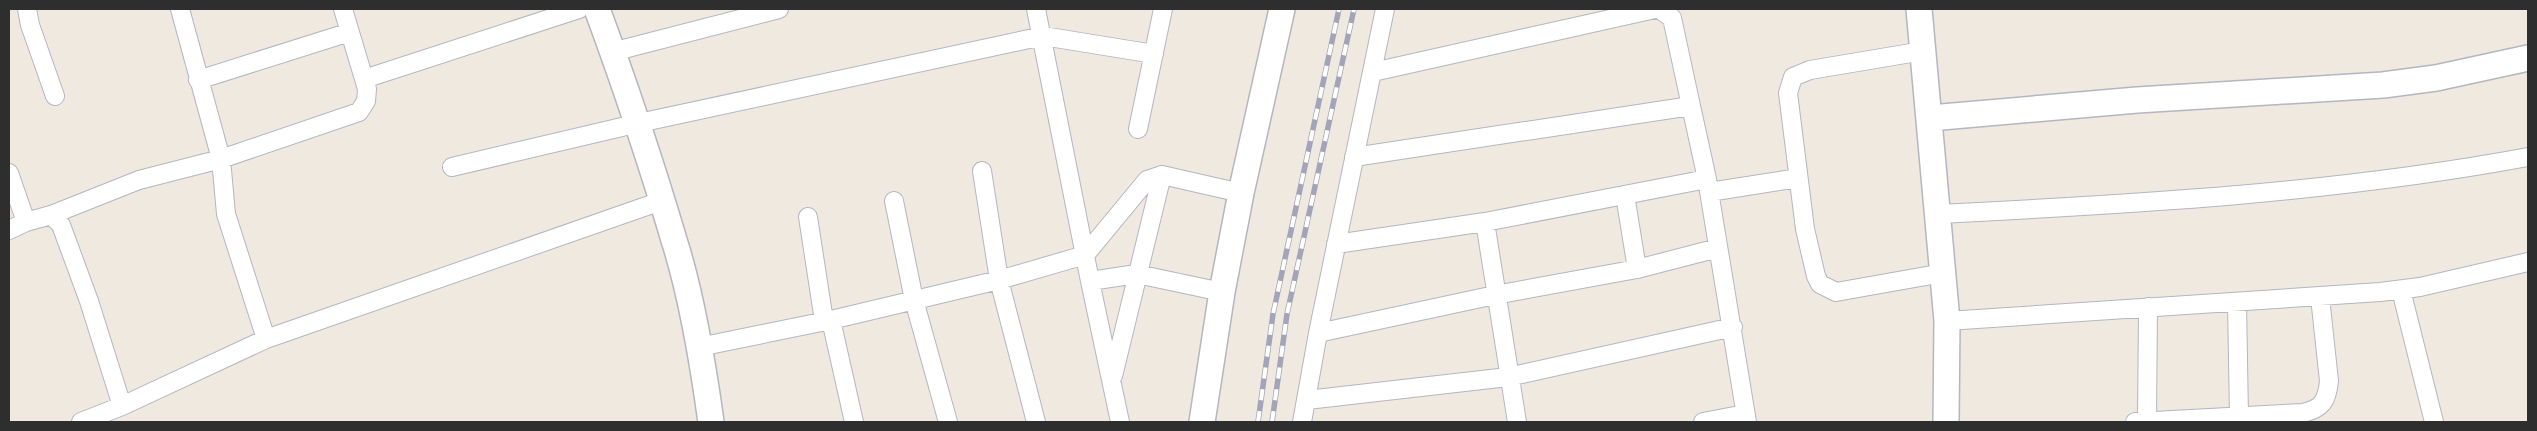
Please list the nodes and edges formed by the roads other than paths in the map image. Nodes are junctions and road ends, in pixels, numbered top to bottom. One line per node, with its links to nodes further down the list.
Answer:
1 (27, 9): 23 (street)
2 (180, 9): 22 (street)
3 (579, 9): 21 (street)
4 (597, 9): 17 (street)
5 (779, 9): 17 (street)
6 (1036, 9): 15 (street)
7 (1163, 9): 18 (street)
8 (1282, 9): 37 (street)
9 (1385, 9): 20 (street)
10 (1655, 9): 20 (street)
11 (1659, 9): 24 (street)
12 (1918, 9): 16 (street)
13 (349, 10): 14 (street)
14 (350, 32): 21 (street); 22 (street)
15 (1043, 36): 18 (street); 26 (street); 49 (street)
16 (1923, 51): 25 (street); 35 (street)
17 (612, 52): 26 (street)
18 (1154, 54): 27 (street)
19 (2528, 58): 25 (street)
20 (1373, 72): 28 (street)
21 (364, 79): 30 (street)
22 (198, 80): 30 (street)
23 (55, 96)
24 (1691, 106): 28 (street); 36 (street)
25 (1930, 118): 41 (street)
26 (639, 122): 31 (street); 39 (street)
27 (1138, 129)
28 (1354, 156): 47 (street)
29 (2528, 157): 41 (street)
30 (221, 159): 42 (street); 67 (street)
31 (452, 167)
32 (982, 171): 54 (street)
33 (9, 172): 44 (street)
34 (1162, 174): 37 (street); 49 (street); 53 (street)
35 (1798, 178): 36 (street); 52 (street)
36 (1708, 185): 38 (street); 48 (street)
37 (1241, 193): 57 (street)
38 (1624, 195): 45 (street); 51 (street)
39 (662, 201): 67 (street); 68 (street)
40 (894, 201): 60 (street)
41 (1939, 214): 52 (street)
42 (51, 215): 44 (street); 72 (street)
43 (808, 216): 63 (street)
44 (26, 222): 46 (street)
45 (1485, 222): 47 (street); 58 (street)
46 (9, 230)
47 (1336, 244): 66 (street)
48 (1718, 248): 51 (street); 65 (street)
49 (1085, 255): 54 (street); 55 (street)
50 (2528, 262): 56 (street)
51 (1637, 269): 58 (street)
52 (1943, 273): 64 (street)
53 (1138, 274): 55 (street); 57 (street); 70 (street)
54 (999, 280): 60 (street); 79 (street)
55 (1090, 281): 70 (street)
56 (2401, 290): 59 (street); 87 (street)
57 (1222, 292): 81 (street)
58 (1495, 295): 66 (street); 69 (street)
59 (2320, 297): 61 (street); 73 (street)
60 (914, 300): 63 (street); 78 (street)
61 (2237, 302): 62 (street); 73 (street)
62 (2148, 307): 64 (street); 86 (street)
63 (828, 320): 68 (street); 77 (street)
64 (1947, 321): 85 (street)
65 (1733, 327): 69 (street); 74 (street)
66 (1318, 333): 71 (street)
67 (266, 339): 72 (street)
68 (699, 347): 76 (street)
69 (1508, 377): 71 (street); 83 (street)
70 (1112, 381): 80 (street)
71 (1307, 400): 82 (street)
72 (122, 406): 75 (street)
73 (2239, 417): 86 (street)
74 (1746, 418): 84 (street)
75 (81, 422)
76 (711, 422)
77 (854, 422)
78 (948, 422)
79 (1036, 422)
80 (1120, 422)
81 (1202, 422)
82 (1302, 422)
83 (1517, 422)
84 (1703, 422)
85 (1946, 422)
86 (2141, 422)
87 (2434, 422)

